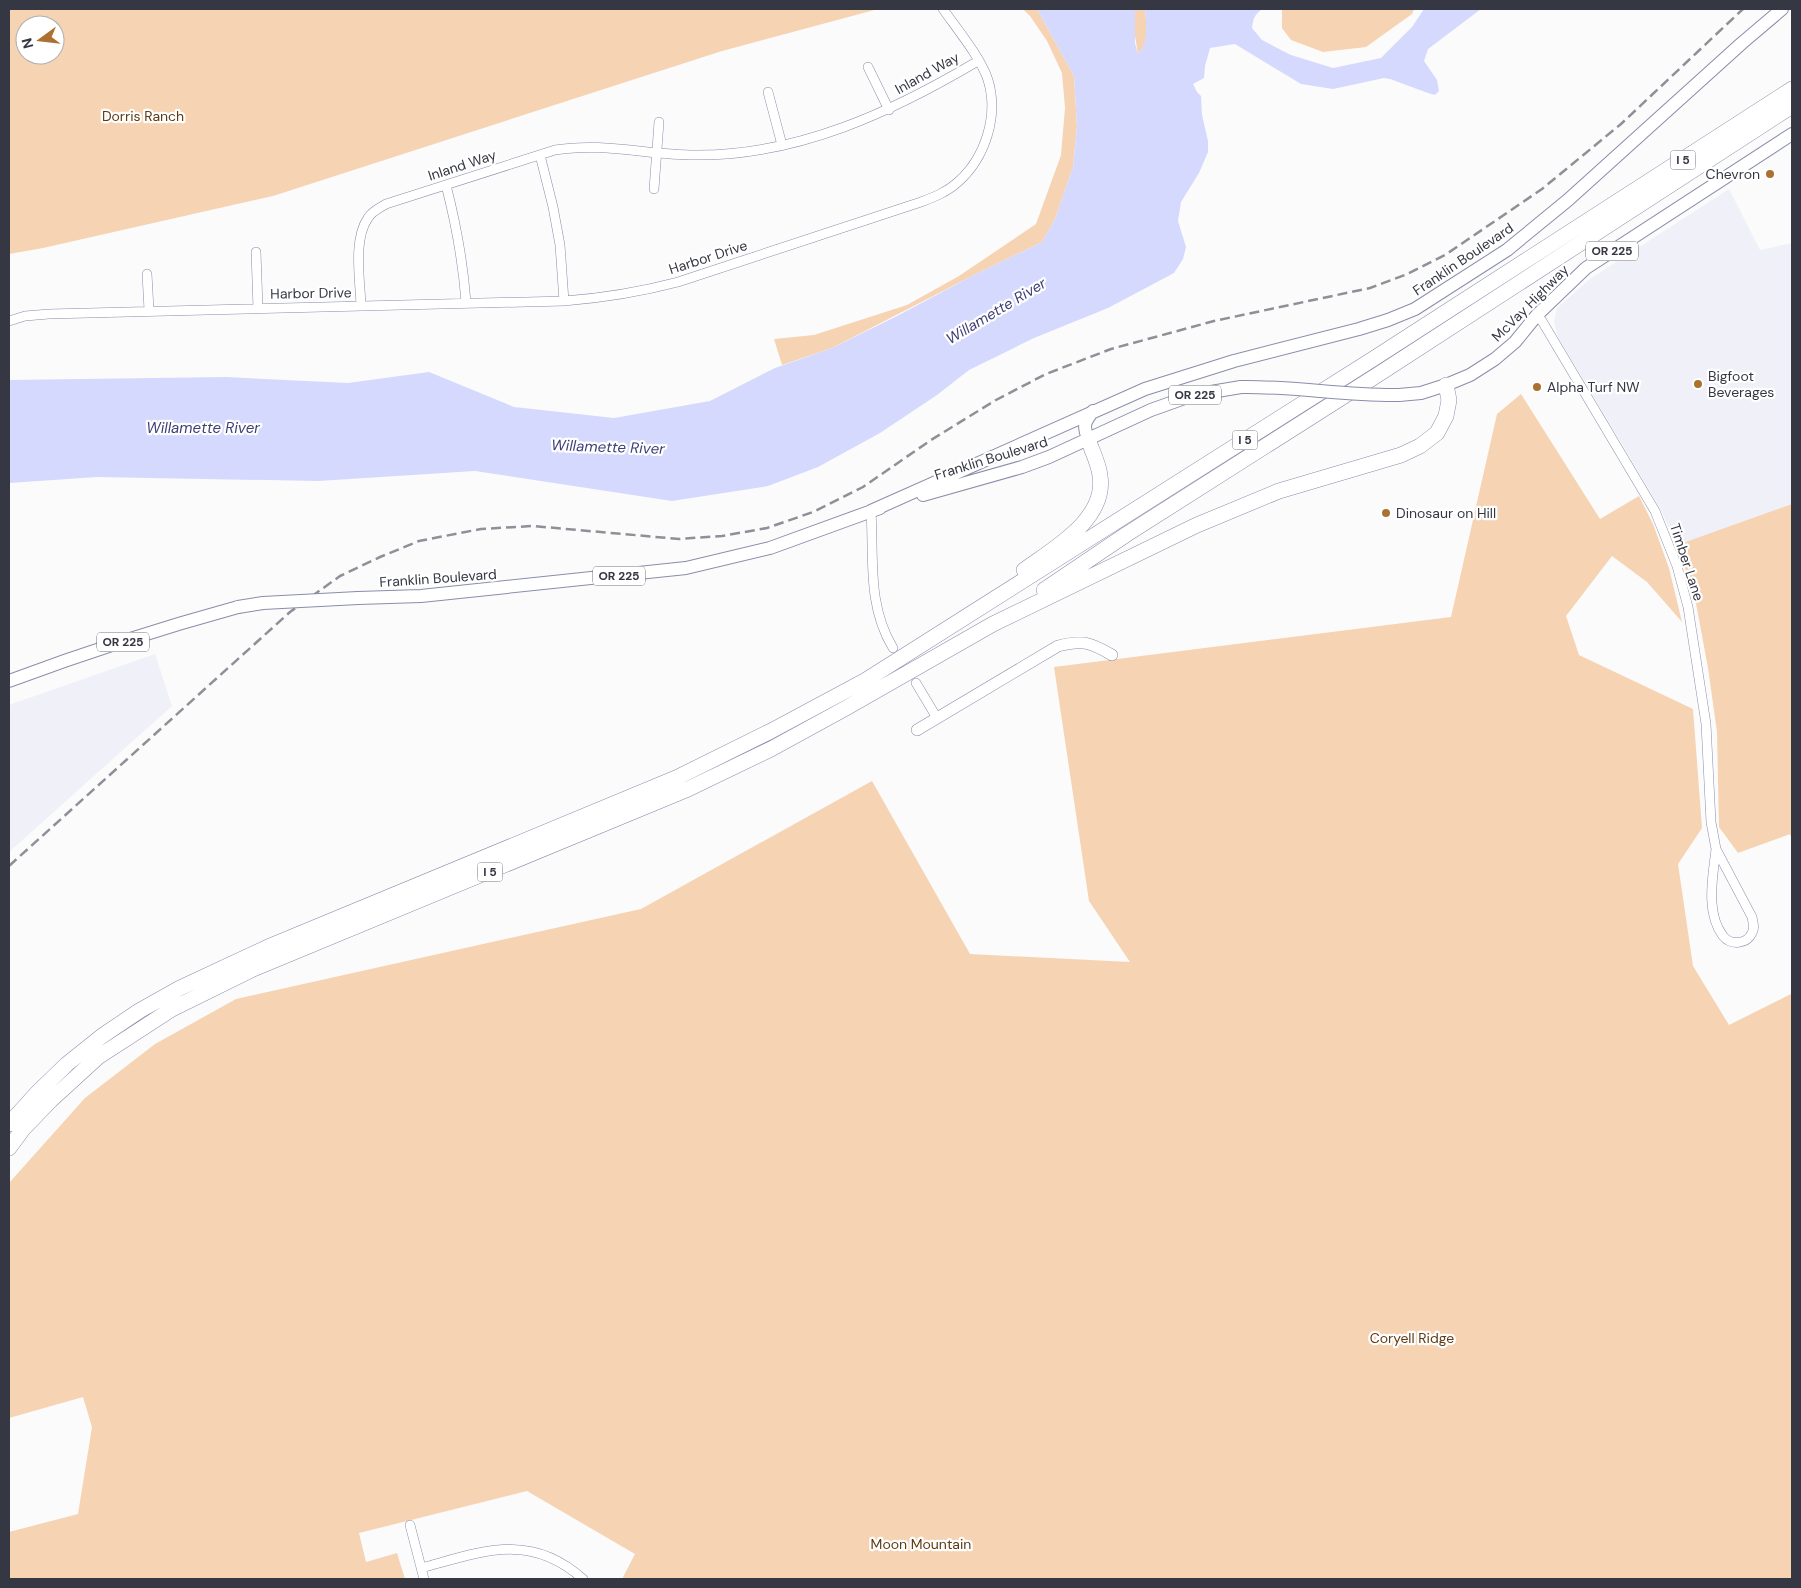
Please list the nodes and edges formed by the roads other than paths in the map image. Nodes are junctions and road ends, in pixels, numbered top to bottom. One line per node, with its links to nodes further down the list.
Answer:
1 (943, 9): 3 (street, Harbor Drive)
2 (1782, 9): 26 (main road, Franklin Boulevard)
3 (978, 61): 8 (street, Inland Way); 18 (street, Harbor Drive)
4 (868, 67): 8 (street, Inland Way)
5 (1792, 89): 31 (highway, I 5)
6 (768, 92): 11 (street)
7 (1792, 106): 29 (highway, I 5)
8 (888, 110): 11 (street, Inland Way)
9 (659, 122): 12 (street)
10 (1792, 134): 23 (main road, McVay Highway / OR 225)
11 (782, 145): 12 (street, Inland Way)
12 (657, 152): 13 (street, Inland Way); 15 (street)
13 (540, 155): 14 (street, Inland Way); 18 (street)
14 (446, 184): 19 (street); 20 (street, Inland Way)
15 (654, 189)
16 (256, 252): 21 (street, Harbor Drive)
17 (147, 274): 22 (street)
18 (564, 301): 19 (street, Harbor Drive)
19 (466, 302): 20 (street, Harbor Drive)
20 (361, 305): 21 (street, Harbor Drive)
21 (258, 308): 22 (street, Harbor Drive)
22 (149, 310): 24 (street, Harbor Drive)
23 (1537, 315): 25 (main road, McVay Highway / OR 225); 37 (street, Timber Lane)
24 (9, 321)
25 (1446, 385): 27 (main road, McVay Highway / OR 225, bridge); 29 (highway)
26 (1092, 411): 27 (main road); 28 (main road, Franklin Boulevard)
27 (1088, 439): 28 (main road, Franklin Boulevard / OR 225); 31 (highway)
28 (872, 511): 30 (street); 33 (main road, Franklin Boulevard / OR 225, bridge)
29 (993, 624): 39 (highway, I 5)
30 (893, 648)
31 (916, 649): 38 (highway, I 5)
32 (1112, 655): 35 (street)
33 (9, 681)
34 (916, 683): 35 (street)
35 (937, 718): 36 (street)
36 (917, 730)
37 (1716, 849): 37 (street, Timber Lane)
38 (9, 1124)
39 (9, 1148)
40 (410, 1526): 41 (street)
41 (421, 1568): 42 (street); 43 (street)
42 (424, 1579)
43 (583, 1579)

